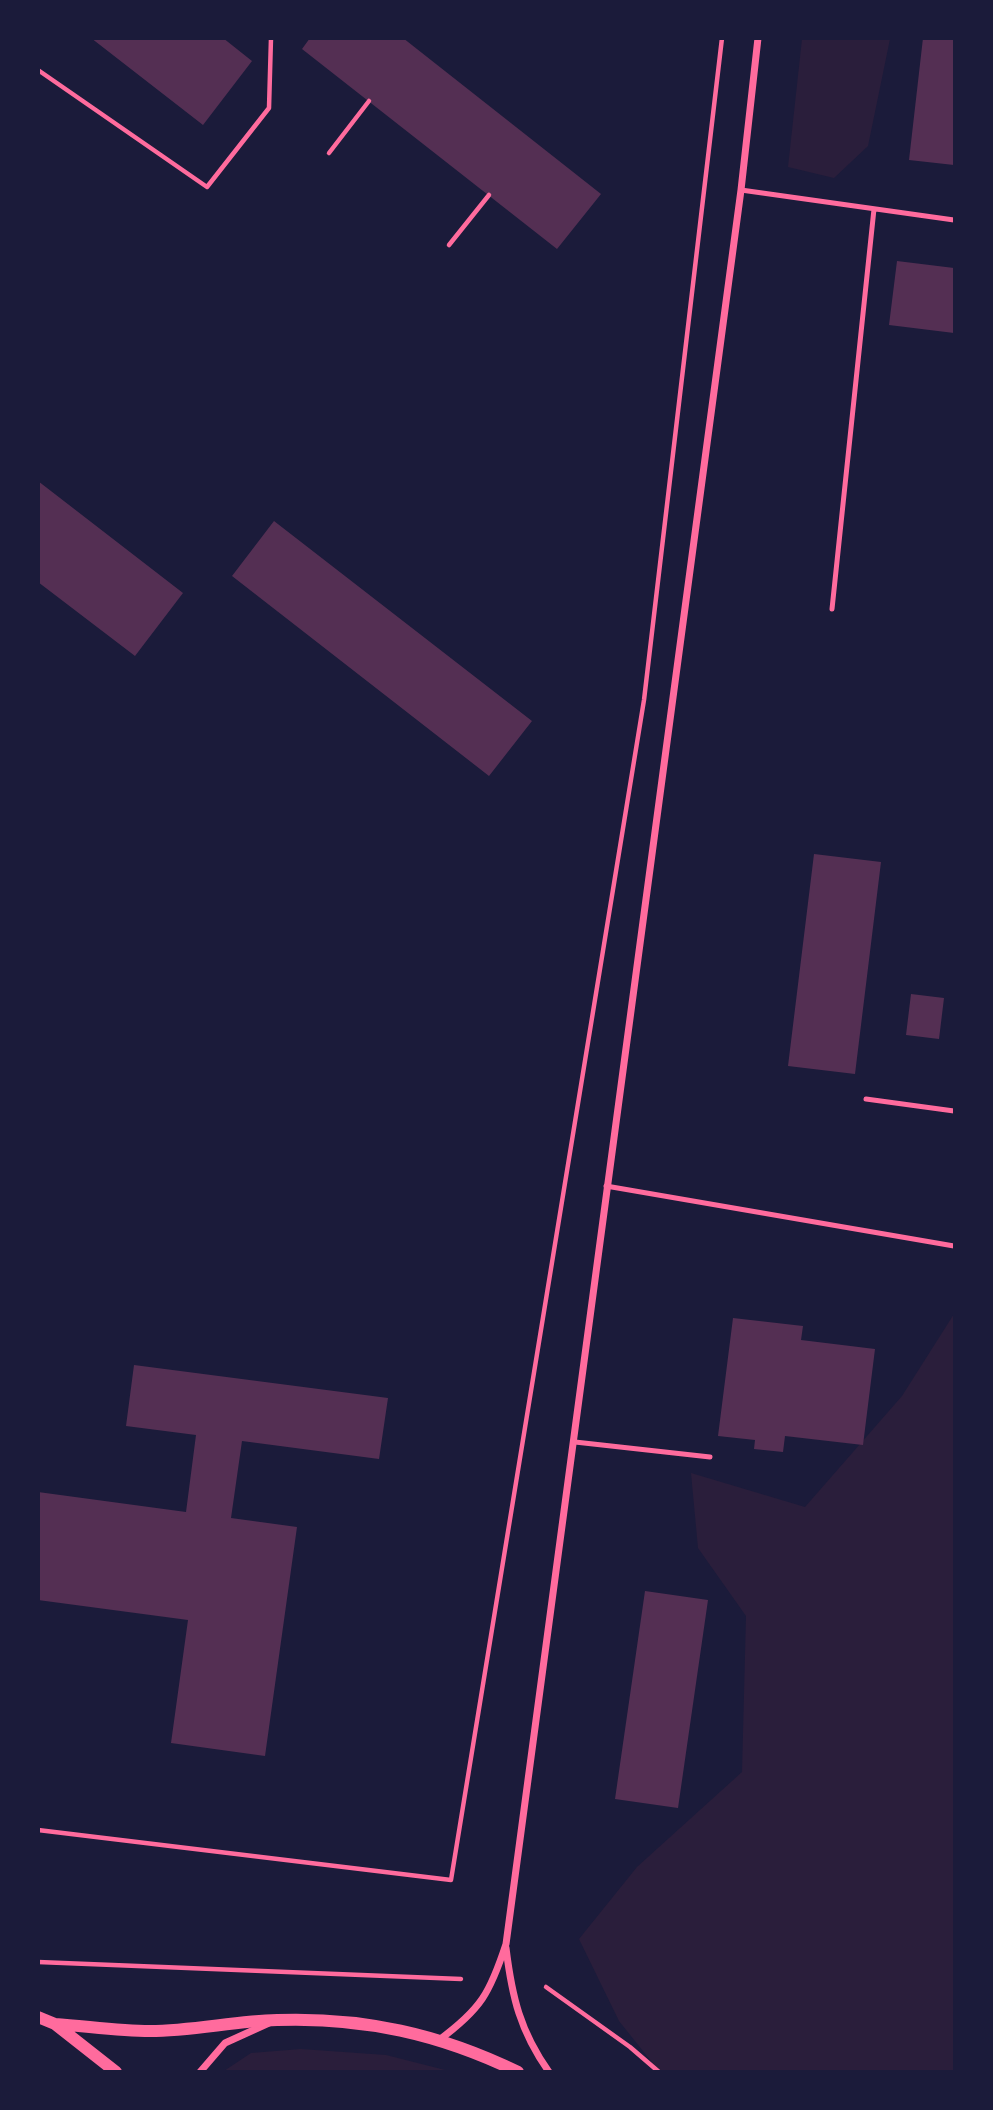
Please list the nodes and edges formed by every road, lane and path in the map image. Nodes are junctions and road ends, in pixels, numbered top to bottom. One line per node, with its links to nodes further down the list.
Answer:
1 (271, 38): 4 (path)
2 (722, 38): 19 (path)
3 (758, 38): 7 (street)
4 (38, 70)
5 (369, 102): 6 (path)
6 (328, 153)
7 (741, 190): 9 (lane); 15 (street)
8 (489, 195): 11 (path)
9 (874, 209): 10 (lane); 12 (lane)
10 (954, 220)
11 (449, 246)
12 (832, 609)
13 (866, 1100): 14 (lane)
14 (954, 1111)
15 (606, 1186): 16 (lane); 17 (street)
16 (954, 1246)
17 (575, 1442): 18 (lane); 20 (street)
18 (710, 1457)
19 (38, 1830)
20 (506, 1944): 27 (street); 31 (street)
21 (38, 1962): 22 (path)
22 (461, 1979)
23 (546, 1987): 32 (path)
24 (38, 2017): 26 (street)
25 (276, 2020): 26 (street); 27 (street); 29 (street)
26 (55, 2024): 28 (street)
27 (438, 2041): 30 (street)
28 (116, 2071)
29 (200, 2071)
30 (518, 2071)
31 (549, 2071)
32 (659, 2071)

